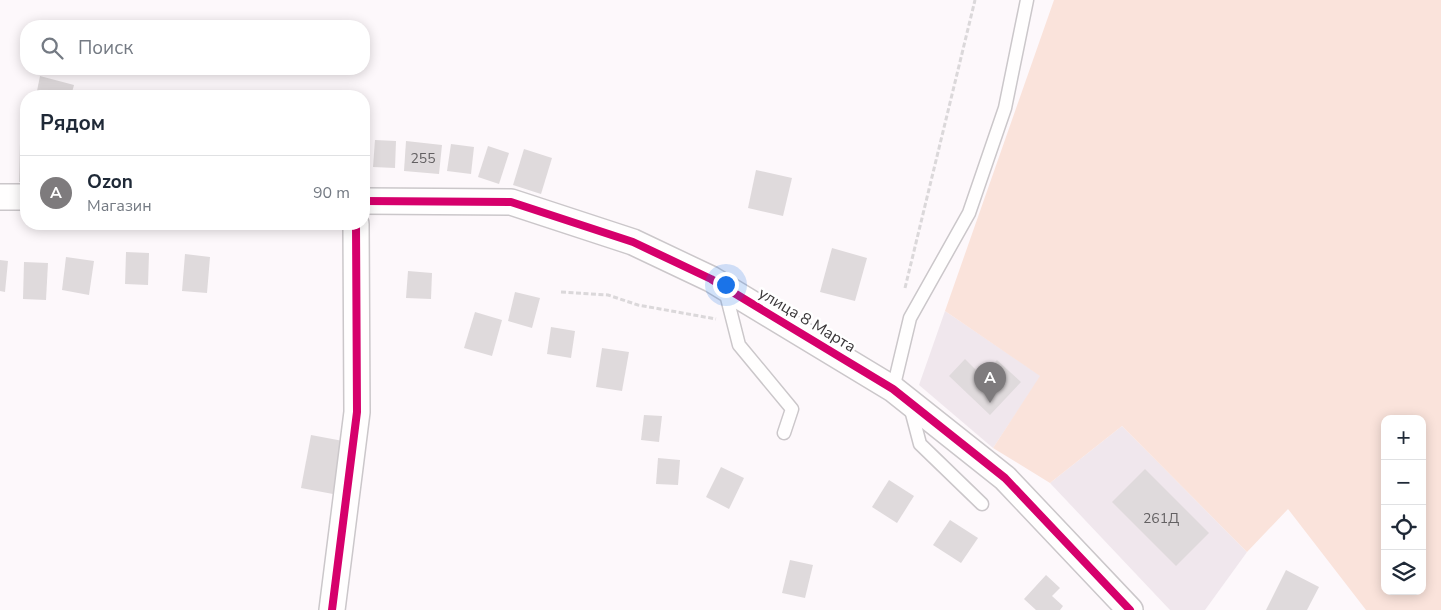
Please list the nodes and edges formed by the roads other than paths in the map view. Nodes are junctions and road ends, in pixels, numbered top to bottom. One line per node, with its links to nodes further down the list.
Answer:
1 (1027, 0): 7 (lane)
2 (0, 196): 3 (street)
3 (20, 197)
4 (370, 201): 6 (street, улица 8 Марта)
5 (356, 230): 10 (street)
6 (725, 287): 7 (street, улица 8 Марта); 8 (lane)
7 (901, 395): 9 (lane); 11 (street, улица 8 Марта)
8 (784, 433)
9 (982, 504)
10 (332, 610)
11 (1130, 610)

